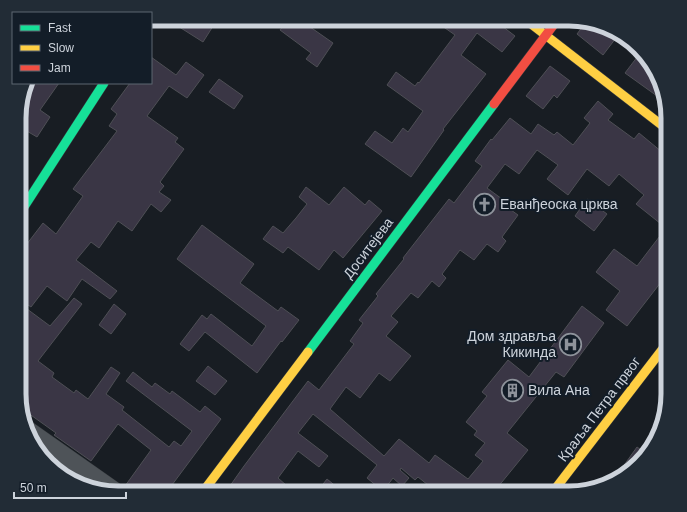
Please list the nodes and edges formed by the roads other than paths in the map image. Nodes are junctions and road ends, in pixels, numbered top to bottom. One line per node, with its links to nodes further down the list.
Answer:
1 (534, 26): 3 (street)
2 (553, 26): 3 (street, Доситејева)
3 (546, 35): 5 (street); 10 (street, Доситејева)
4 (103, 84): 6 (street)
5 (661, 125)
6 (26, 204)
7 (661, 351): 11 (street, Краља Петра првог)
8 (36, 436): 9 (street)
9 (107, 485)
10 (207, 486)
11 (557, 486)

